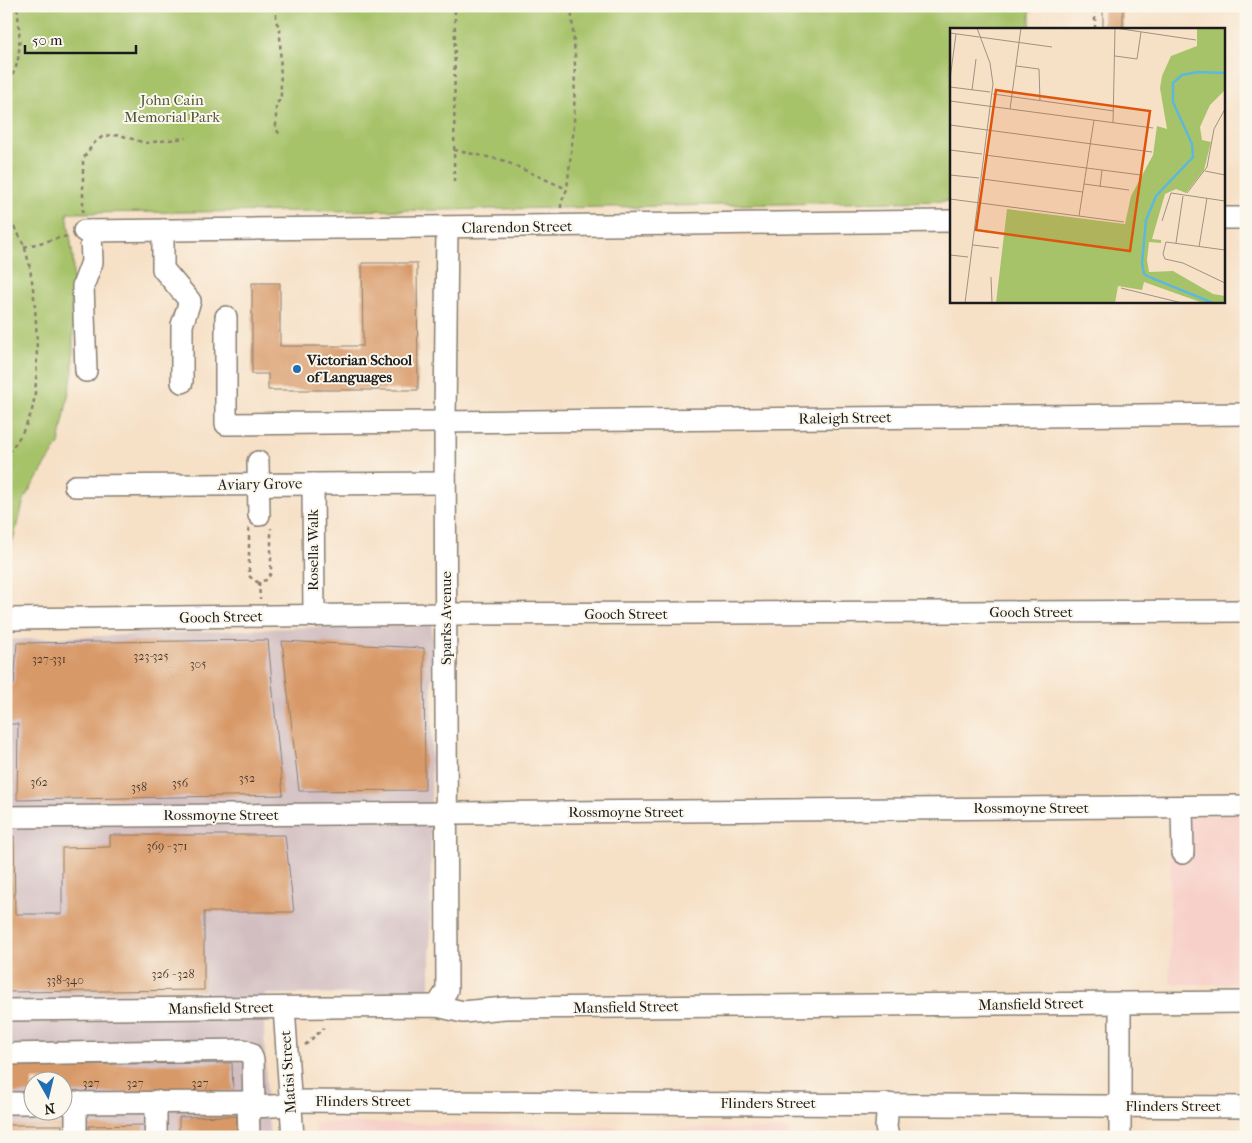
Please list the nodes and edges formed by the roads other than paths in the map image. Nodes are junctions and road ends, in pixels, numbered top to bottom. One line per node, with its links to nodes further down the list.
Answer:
1 (1224, 218): 2 (street)
2 (1246, 218)
3 (950, 221): 4 (street, Clarendon Street)
4 (447, 228): 5 (street, Clarendon Street); 10 (street, Sparks Avenue)
5 (163, 230): 7 (street, Clarendon Street); 8 (street)
6 (226, 317): 10 (street, Raleigh Street)
7 (86, 370)
8 (182, 382)
9 (1246, 414): 10 (street, Raleigh Street)
10 (445, 421): 12 (street, Sparks Avenue)
11 (258, 462): 13 (street)
12 (445, 483): 14 (street, Aviary Grove); 18 (street, Sparks Avenue)
13 (259, 484): 14 (street, Aviary Grove); 15 (street, Aviary Grove); 16 (street)
14 (313, 484): 19 (street, Rosella Walk)
15 (75, 486)
16 (260, 522)
17 (1246, 611): 18 (street, Gooch Street)
18 (446, 614): 19 (street, Gooch Street); 23 (street, Sparks Avenue)
19 (314, 616): 20 (street, Gooch Street)
20 (6, 619)
21 (1246, 806): 22 (street, Rossmoyne Street)
22 (1182, 807): 23 (street, Rossmoyne Street); 25 (street)
23 (447, 813): 24 (street, Rossmoyne Street); 28 (street, Sparks Avenue)
24 (6, 817)
25 (1183, 853)
26 (1246, 1002): 27 (street, Mansfield Street)
27 (1120, 1003): 28 (street, Mansfield Street); 39 (street)
28 (437, 1006): 29 (street, Mansfield Street)
29 (284, 1008): 30 (street, Mansfield Street); 36 (street, Matisi Street)
30 (6, 1010)
31 (6, 1054): 37 (street)
32 (156, 1101): 33 (street, Flinders Street); 37 (street, Flinders Street); 43 (street)
33 (72, 1102)
34 (6, 1103): 35 (street)
35 (22, 1103)
36 (290, 1103): 37 (street, Flinders Street); 38 (street, Flinders Street); 45 (street, Matisi Street)
37 (251, 1104): 44 (street)
38 (888, 1104): 39 (street, Flinders Street); 46 (street)
39 (1120, 1106): 40 (street, Flinders Street); 47 (street)
40 (1246, 1107)
41 (72, 1117): 42 (street)
42 (76, 1137)
43 (156, 1137)
44 (250, 1137)
45 (293, 1137)
46 (888, 1137)
47 (1120, 1137)

